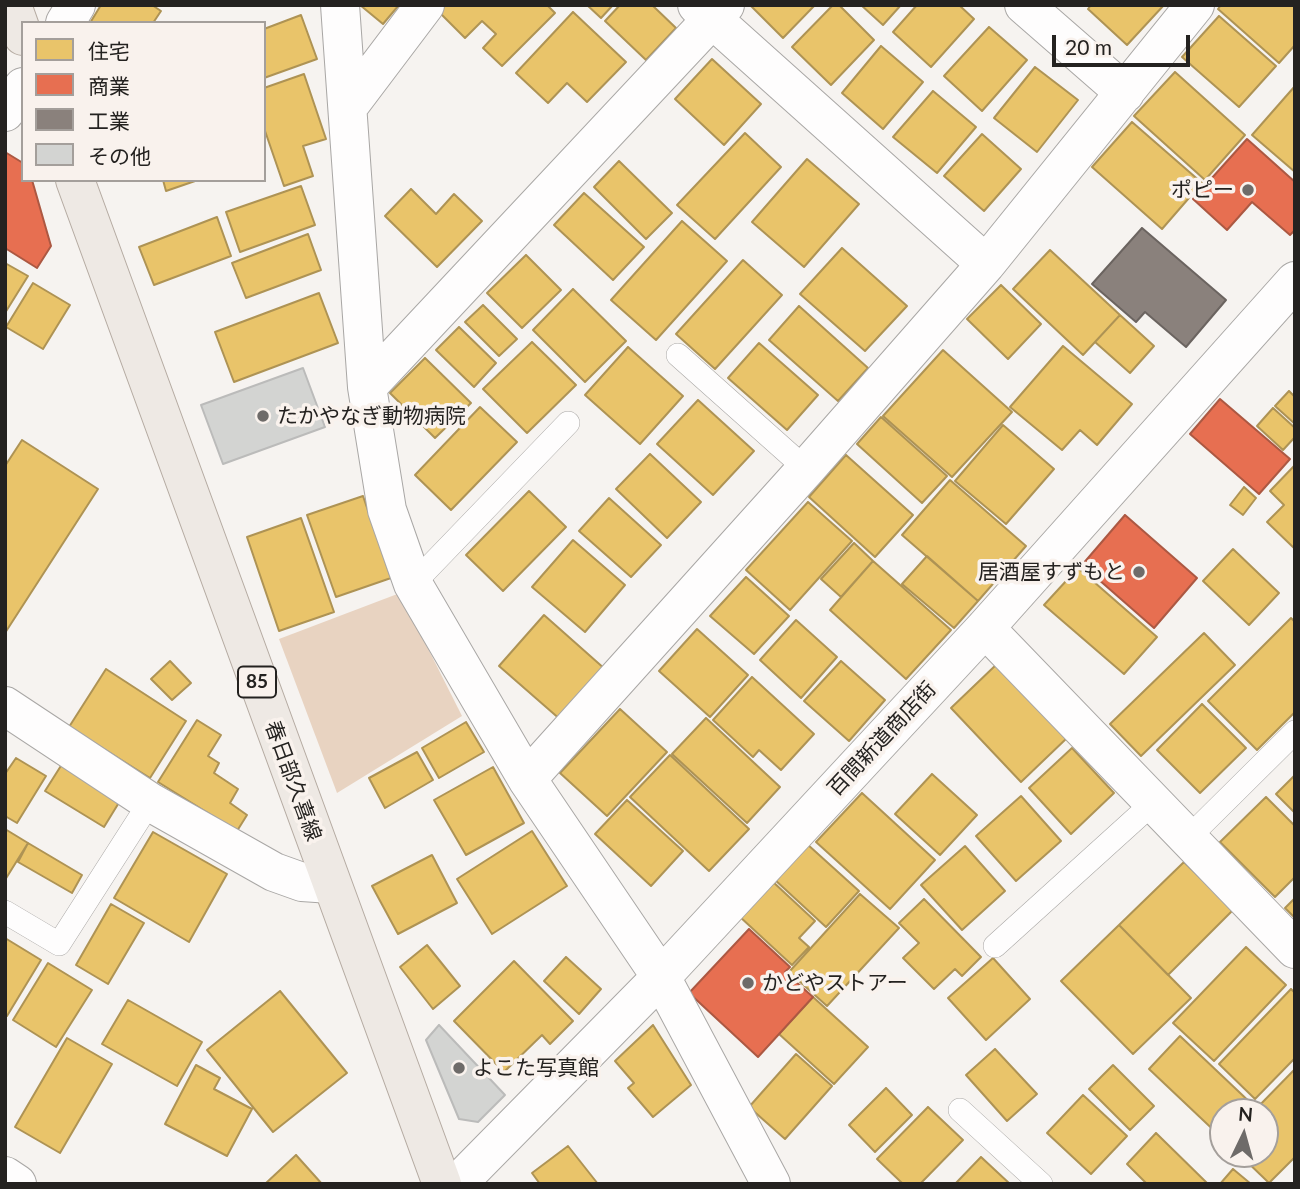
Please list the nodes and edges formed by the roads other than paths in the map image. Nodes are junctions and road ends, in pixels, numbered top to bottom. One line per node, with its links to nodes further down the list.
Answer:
1 (12, 5): 9 (main road)
2 (76, 5): 8 (street)
3 (340, 5): 12 (street)
4 (425, 5): 12 (street)
5 (1024, 5): 11 (street)
6 (1195, 5): 11 (street)
7 (711, 10): 15 (street); 18 (street)
8 (66, 21)
9 (21, 30)
10 (21, 90): 13 (street)
11 (1125, 93): 15 (street)
12 (348, 107): 18 (street)
13 (5, 112)
14 (76, 182): 29 (main road, 春日部久喜線 / 85)
15 (986, 264): 20 (street)
16 (1294, 285): 22 (street, 百間新道商店街)
17 (678, 355): 20 (lane)
18 (367, 387): 21 (street)
19 (569, 423): 21 (lane)
20 (806, 469): 25 (street)
21 (413, 584): 25 (street)
22 (985, 628): 27 (street); 33 (street, 百間新道商店街)
23 (5, 706): 26 (street)
24 (1295, 732): 28 (lane)
25 (527, 779): 33 (street)
26 (150, 802): 29 (street); 30 (lane)
27 (1153, 803): 28 (street); 31 (lane)
28 (1187, 839): 32 (street)
29 (331, 884): 37 (main road, 春日部久喜線 / 85)
30 (5, 912)
31 (995, 946)
32 (1295, 949)
33 (661, 977): 38 (street, 百間新道商店街); 39 (street)
34 (960, 1110): 40 (lane)
35 (5, 1176): 36 (street)
36 (17, 1184)
37 (442, 1184)
38 (457, 1184)
39 (771, 1184)
40 (1041, 1184)

